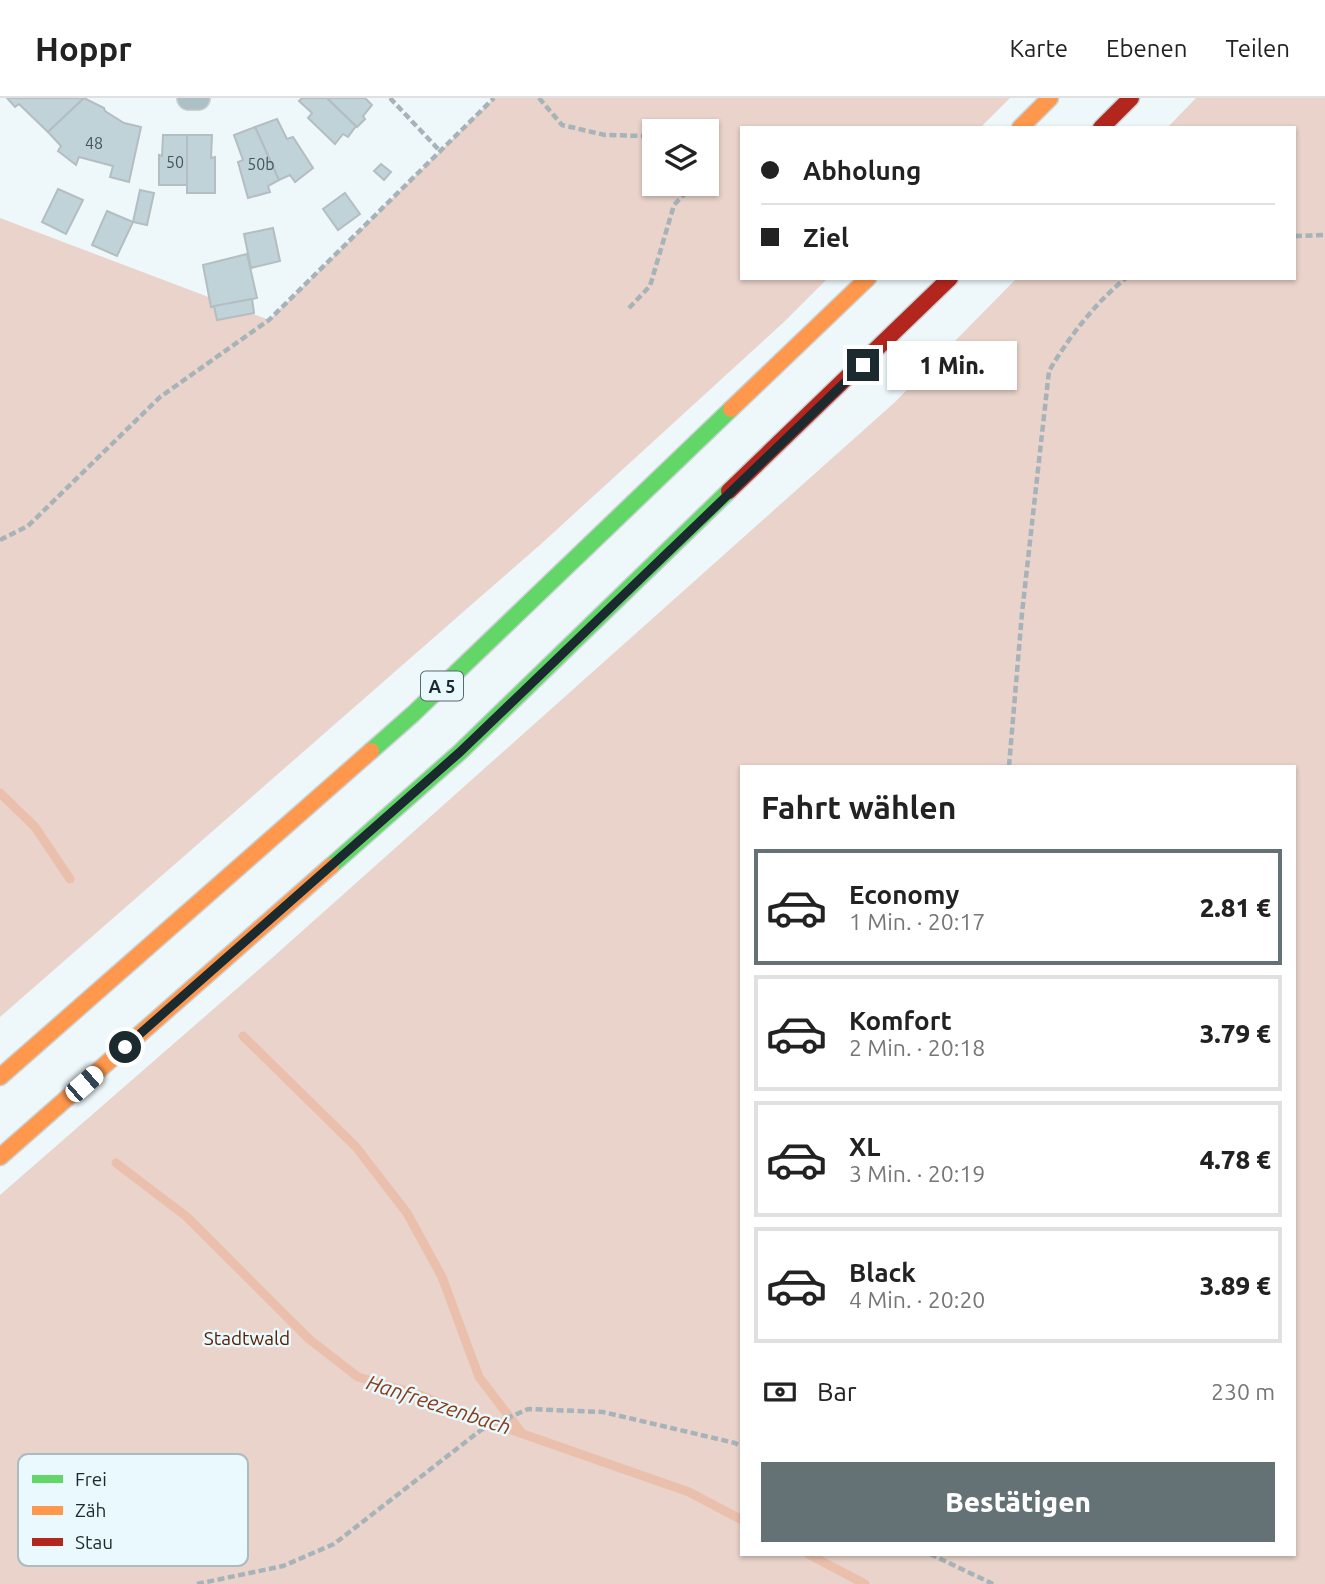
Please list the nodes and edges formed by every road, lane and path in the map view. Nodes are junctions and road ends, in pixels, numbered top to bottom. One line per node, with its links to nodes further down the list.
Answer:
1 (189, 98): 2 (street)
2 (198, 98)
3 (390, 98): 11 (path)
4 (494, 98): 11 (path)
5 (539, 98): 10 (path)
6 (1050, 98): 8 (highway)
7 (1131, 98): 9 (highway)
8 (1022, 126)
9 (1103, 126)
10 (642, 136)
11 (439, 150): 19 (path)
12 (683, 196): 18 (path)
13 (1325, 235): 14 (path)
14 (1296, 236)
15 (866, 280): 21 (highway, A 5)
16 (948, 280): 22 (highway)
17 (1124, 280): 20 (path)
18 (629, 308)
19 (0, 540)
20 (1009, 765)
21 (0, 1077)
22 (0, 1157)
23 (740, 1446): 25 (path)
24 (934, 1556): 26 (path)
25 (197, 1584)
26 (993, 1584)

